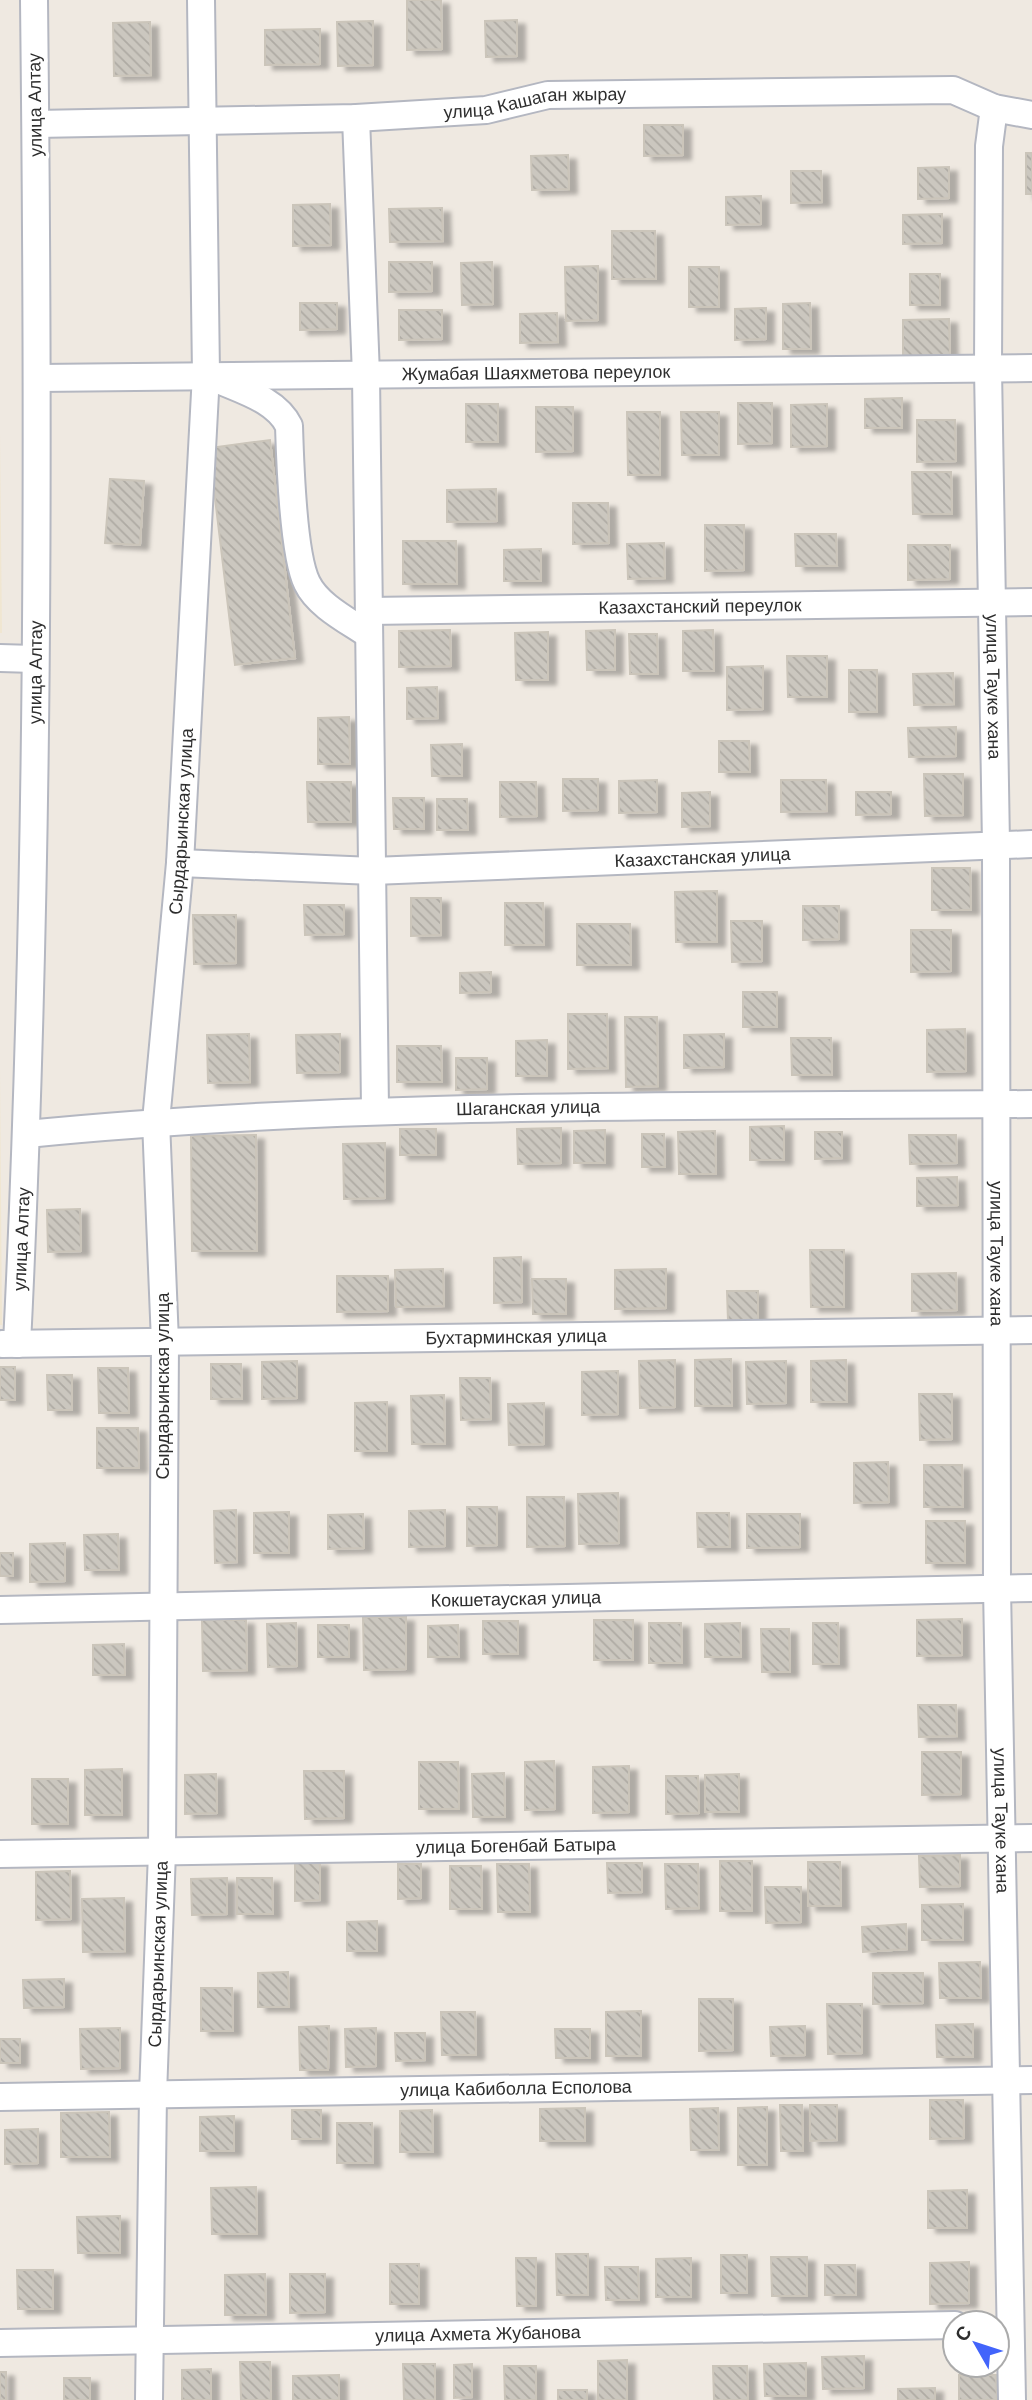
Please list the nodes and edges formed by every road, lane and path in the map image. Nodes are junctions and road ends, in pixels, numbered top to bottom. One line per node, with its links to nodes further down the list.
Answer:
1 (34, 0): 7 (street, улица Алтау)
2 (201, 0): 6 (street)
3 (994, 108): 4 (street, улица Кашаган жырау); 5 (street, улица Кашаган жырау); 9 (street, улица Тауке хана)
4 (1032, 115)
5 (356, 118): 6 (street, улица Кашаган жырау); 11 (street)
6 (202, 121): 7 (street, улица Кашаган жырау); 10 (street)
7 (36, 124): 12 (street, улица Алтау)
8 (1032, 368): 9 (street, Жумабая Шаяхметова переулок)
9 (988, 369): 11 (street, Жумабая Шаяхметова переулок); 14 (street, улица Тауке хана)
10 (206, 374): 11 (street, Жумабая Шаяхметова переулок); 12 (street, Жумабая Шаяхметова переулок); 15 (street); 20 (street, Сырдарьинская улица)
11 (366, 375): 15 (street)
12 (39, 378): 17 (street, улица Алтау)
13 (1032, 602): 14 (street, Казахстанский переулок)
14 (991, 603): 15 (street, Казахстанский переулок); 18 (street, улица Тауке хана)
15 (369, 623): 21 (street)
16 (0, 658): 17 (street)
17 (34, 659): 26 (street, улица Алтау)
18 (996, 844): 19 (street, Казахстанская улица); 21 (street, Казахстанская улица); 22 (street, улица Тауке хана)
19 (1032, 844)
20 (180, 863): 21 (street, Казахстанская улица); 25 (street, Сырдарьинская улица)
21 (373, 871): 24 (street)
22 (997, 1104): 23 (street, Шаганская улица); 24 (street, Шаганская улица); 28 (street, улица Тауке хана)
23 (1032, 1104)
24 (374, 1109): 25 (street, Шаганская улица)
25 (156, 1121): 26 (street, Шаганская улица); 29 (street, Сырдарьинская улица)
26 (27, 1134): 30 (street, улица Алтау)
27 (1032, 1330): 28 (street, Бухтарминская улица)
28 (995, 1331): 29 (street, Бухтарминская улица); 31 (street, улица Тауке хана)
29 (165, 1342): 30 (street, Бухтарминская улица); 33 (street, Сырдарьинская улица)
30 (8, 1344)
31 (997, 1588): 32 (street, Кокшетауская улица); 33 (street, Кокшетауская улица); 35 (street, улица Тауке хана)
32 (1032, 1588)
33 (162, 1608): 34 (street, Кокшетауская улица); 37 (street, Сырдарьинская улица)
34 (0, 1610)
35 (1002, 1838): 36 (street, улица Богенбай Батыра); 37 (street, улица Богенбай Батыра); 39 (street, улица Тауке хана)
36 (1032, 1838)
37 (162, 1852): 38 (street, улица Богенбай Батыра); 40 (street, Сырдарьинская улица)
38 (0, 1854)
39 (1020, 2080): 40 (street, улица Кабиболла Есполова); 42 (street, улица Тауке хана)
40 (153, 2094): 41 (street, улица Кабиболла Есполова); 44 (street, Сырдарьинская улица)
41 (0, 2097)
42 (1013, 2324): 47 (street, улица Тауке хана)
43 (941, 2325): 44 (street, улица Ахмета Жубанова)
44 (149, 2340): 45 (street, улица Ахмета Жубанова); 46 (street, Сырдарьинская улица)
45 (0, 2343)
46 (149, 2400)
47 (1012, 2400)

